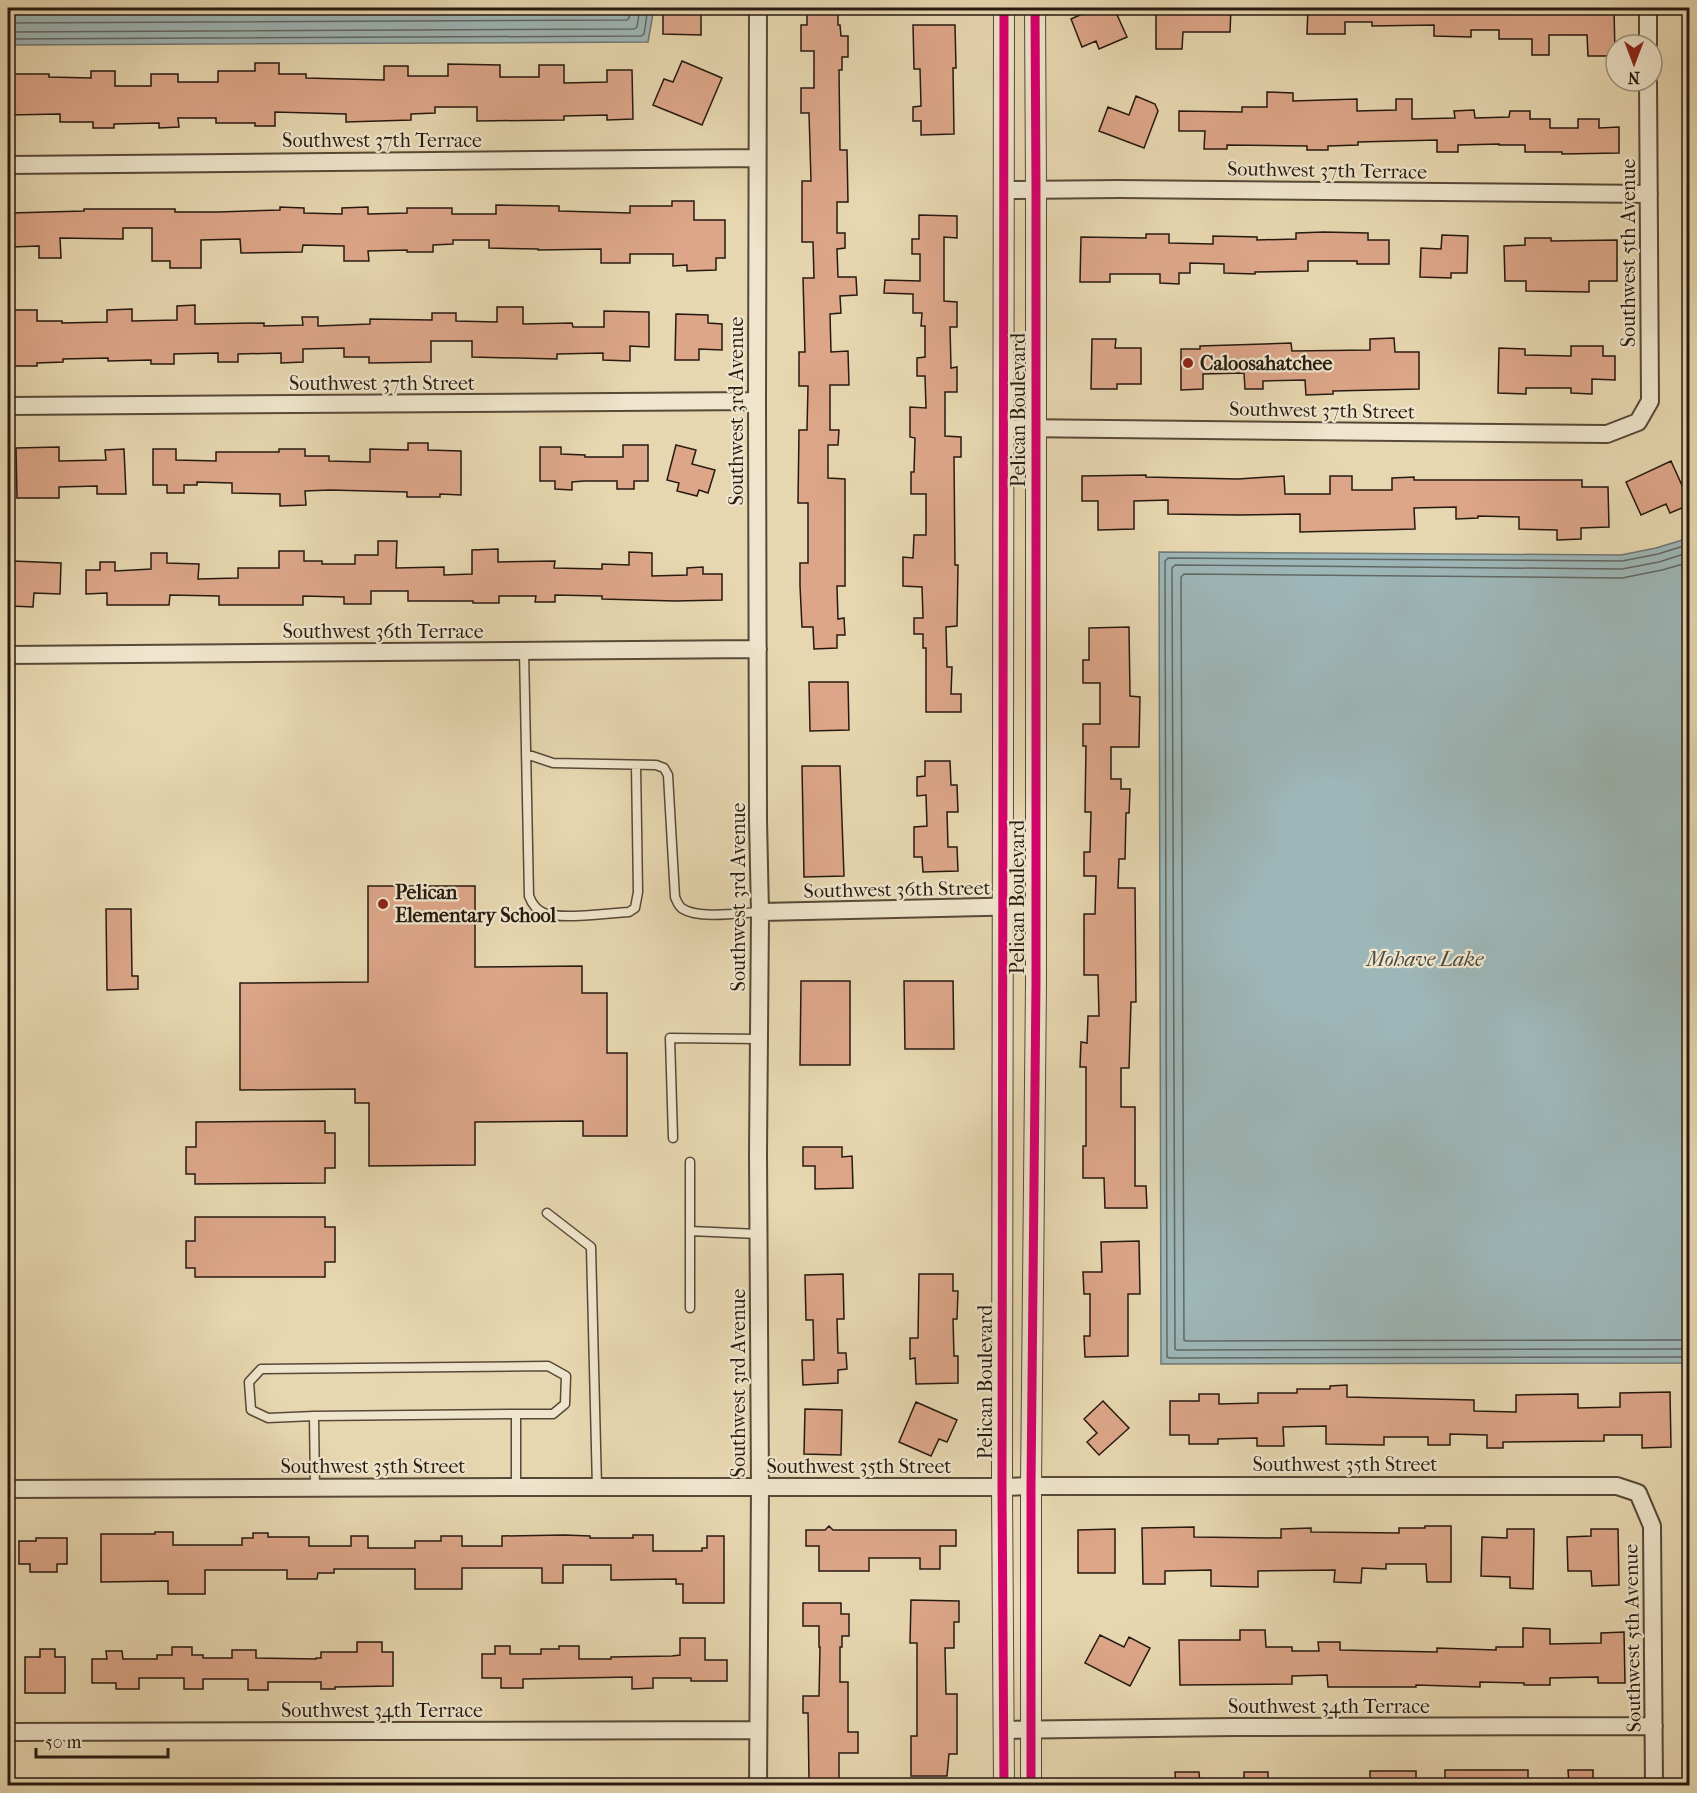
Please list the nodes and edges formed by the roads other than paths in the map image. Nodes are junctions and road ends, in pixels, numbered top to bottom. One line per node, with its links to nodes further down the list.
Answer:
1 (758, 8): 7 (street, Southwest 3rd Avenue)
2 (1004, 8): 10 (street, Pelican Boulevard)
3 (1035, 8): 9 (street, Pelican Boulevard)
4 (1647, 8): 5 (street)
5 (1648, 33)
6 (1648, 93): 11 (street, Southwest 5th Avenue)
7 (757, 158): 8 (street, Southwest 37th Terrace); 12 (street, Southwest 3rd Avenue)
8 (8, 165)
9 (1036, 189): 10 (street, Southwest 37th Terrace); 11 (street, Southwest 37th Terrace); 16 (street, Pelican Boulevard)
10 (1004, 190): 15 (street, Pelican Boulevard)
11 (1648, 194): 14 (street, Southwest 5th Avenue)
12 (757, 401): 13 (street, Southwest 37th Street); 17 (street, Southwest 3rd Avenue)
13 (8, 406)
14 (1638, 422): 16 (street, Southwest 37th Street)
15 (1004, 428): 16 (street, Southwest 37th Street); 23 (street, Pelican Boulevard)
16 (1035, 428): 22 (street, Pelican Boulevard)
17 (758, 649): 18 (street, Southwest 36th Terrace); 24 (street, Southwest 3rd Avenue)
18 (524, 651): 19 (street, Southwest 36th Terrace); 20 (lane)
19 (8, 655)
20 (526, 754): 21 (lane); 21 (lane)
21 (636, 765): 24 (lane)
22 (1035, 906): 23 (street, Southwest 36th Street); 35 (street, Pelican Boulevard)
23 (1003, 907): 24 (street, Southwest 36th Street); 38 (street, Pelican Boulevard)
24 (760, 912): 25 (street, Southwest 3rd Avenue)
25 (759, 1039): 26 (lane); 30 (street, Southwest 3rd Avenue)
26 (673, 1138)
27 (690, 1161): 29 (lane)
28 (547, 1213): 36 (lane)
29 (690, 1231): 30 (lane); 31 (lane)
30 (758, 1234): 37 (street, Southwest 3rd Avenue)
31 (690, 1308)
32 (516, 1414): 33 (lane); 33 (lane); 34 (lane)
33 (314, 1416): 39 (lane)
34 (516, 1486): 36 (street, Southwest 35th Street); 39 (street, Southwest 35th Street)
35 (1031, 1486): 38 (street, Southwest 35th Street); 41 (street, Southwest 35th Street); 45 (street, Pelican Boulevard)
36 (597, 1487): 37 (street, Southwest 35th Street)
37 (760, 1487): 38 (street, Southwest 35th Street); 43 (street, Southwest 3rd Avenue)
38 (1002, 1487): 44 (street, Pelican Boulevard)
39 (315, 1488): 40 (street, Southwest 35th Street)
40 (8, 1490)
41 (1638, 1493): 42 (street, Southwest 5th Avenue)
42 (1654, 1726): 45 (street, Southwest 34th Terrace); 50 (street, Southwest 5th Avenue)
43 (758, 1730): 46 (street, Southwest 34th Terrace); 47 (street, Southwest 3rd Avenue)
44 (1004, 1730): 45 (street, Southwest 34th Terrace); 48 (street, Pelican Boulevard)
45 (1031, 1730): 49 (street, Pelican Boulevard)
46 (8, 1732)
47 (758, 1785)
48 (1004, 1785)
49 (1031, 1785)
50 (1654, 1785)

